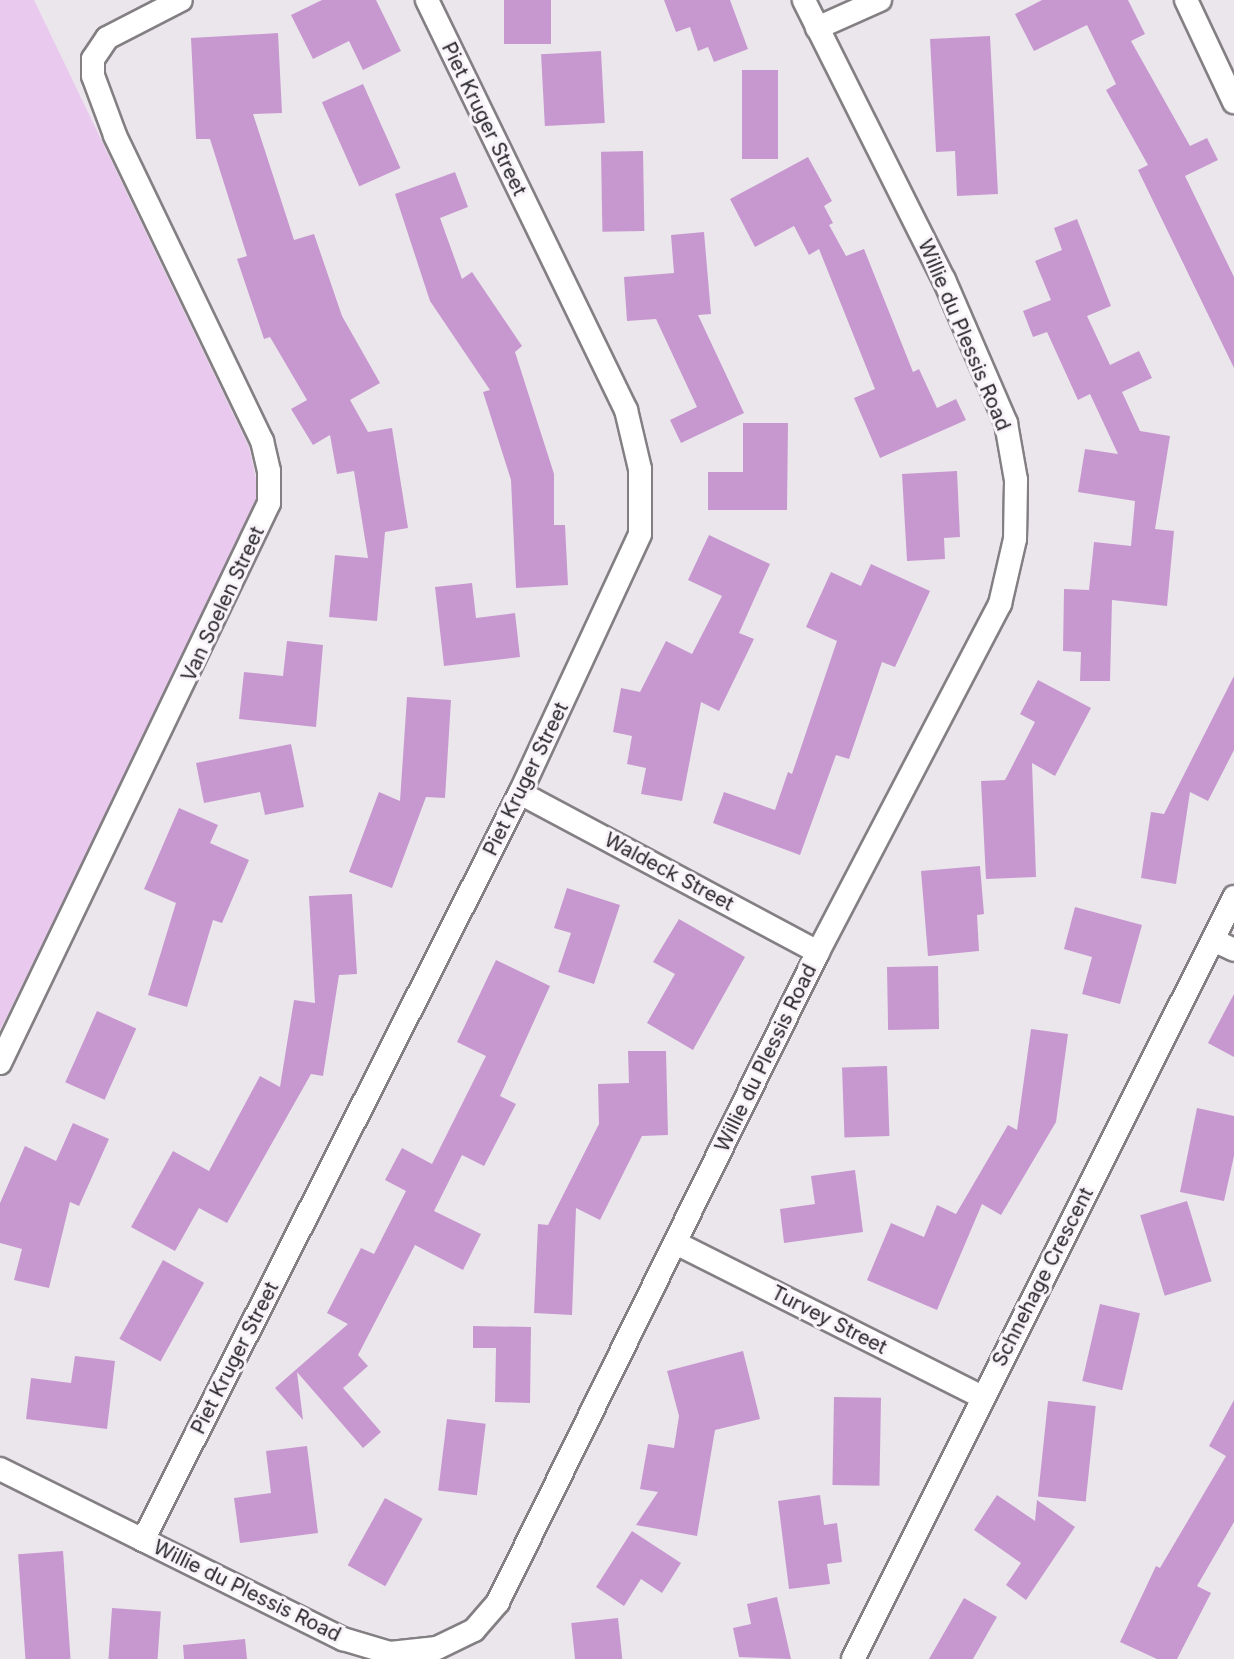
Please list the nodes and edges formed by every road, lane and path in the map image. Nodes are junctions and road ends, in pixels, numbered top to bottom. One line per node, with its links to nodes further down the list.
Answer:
1 (181, 0): 13 (street, Van Soelen Street)
2 (427, 0): 8 (street, Piet Kruger Street)
3 (804, 0): 6 (street, Willie du Plessis Road)
4 (880, 0): 6 (street)
5 (1186, 0): 7 (street)
6 (817, 28): 12 (street, Willie du Plessis Road)
7 (1234, 102)
8 (520, 793): 12 (street, Waldeck Street); 17 (street, Piet Kruger Street)
9 (1234, 897): 10 (street, Schnehage Crescent)
10 (1213, 940): 11 (street); 15 (street, Schnehage Crescent)
11 (1234, 950)
12 (818, 952): 14 (street, Willie du Plessis Road)
13 (0, 1063)
14 (676, 1243): 15 (street, Turvey Street); 17 (street, Willie du Plessis Road)
15 (982, 1397): 18 (street, Schnehage Crescent)
16 (0, 1469): 17 (street, Willie du Plessis Road)
17 (143, 1540)
18 (853, 1659)

